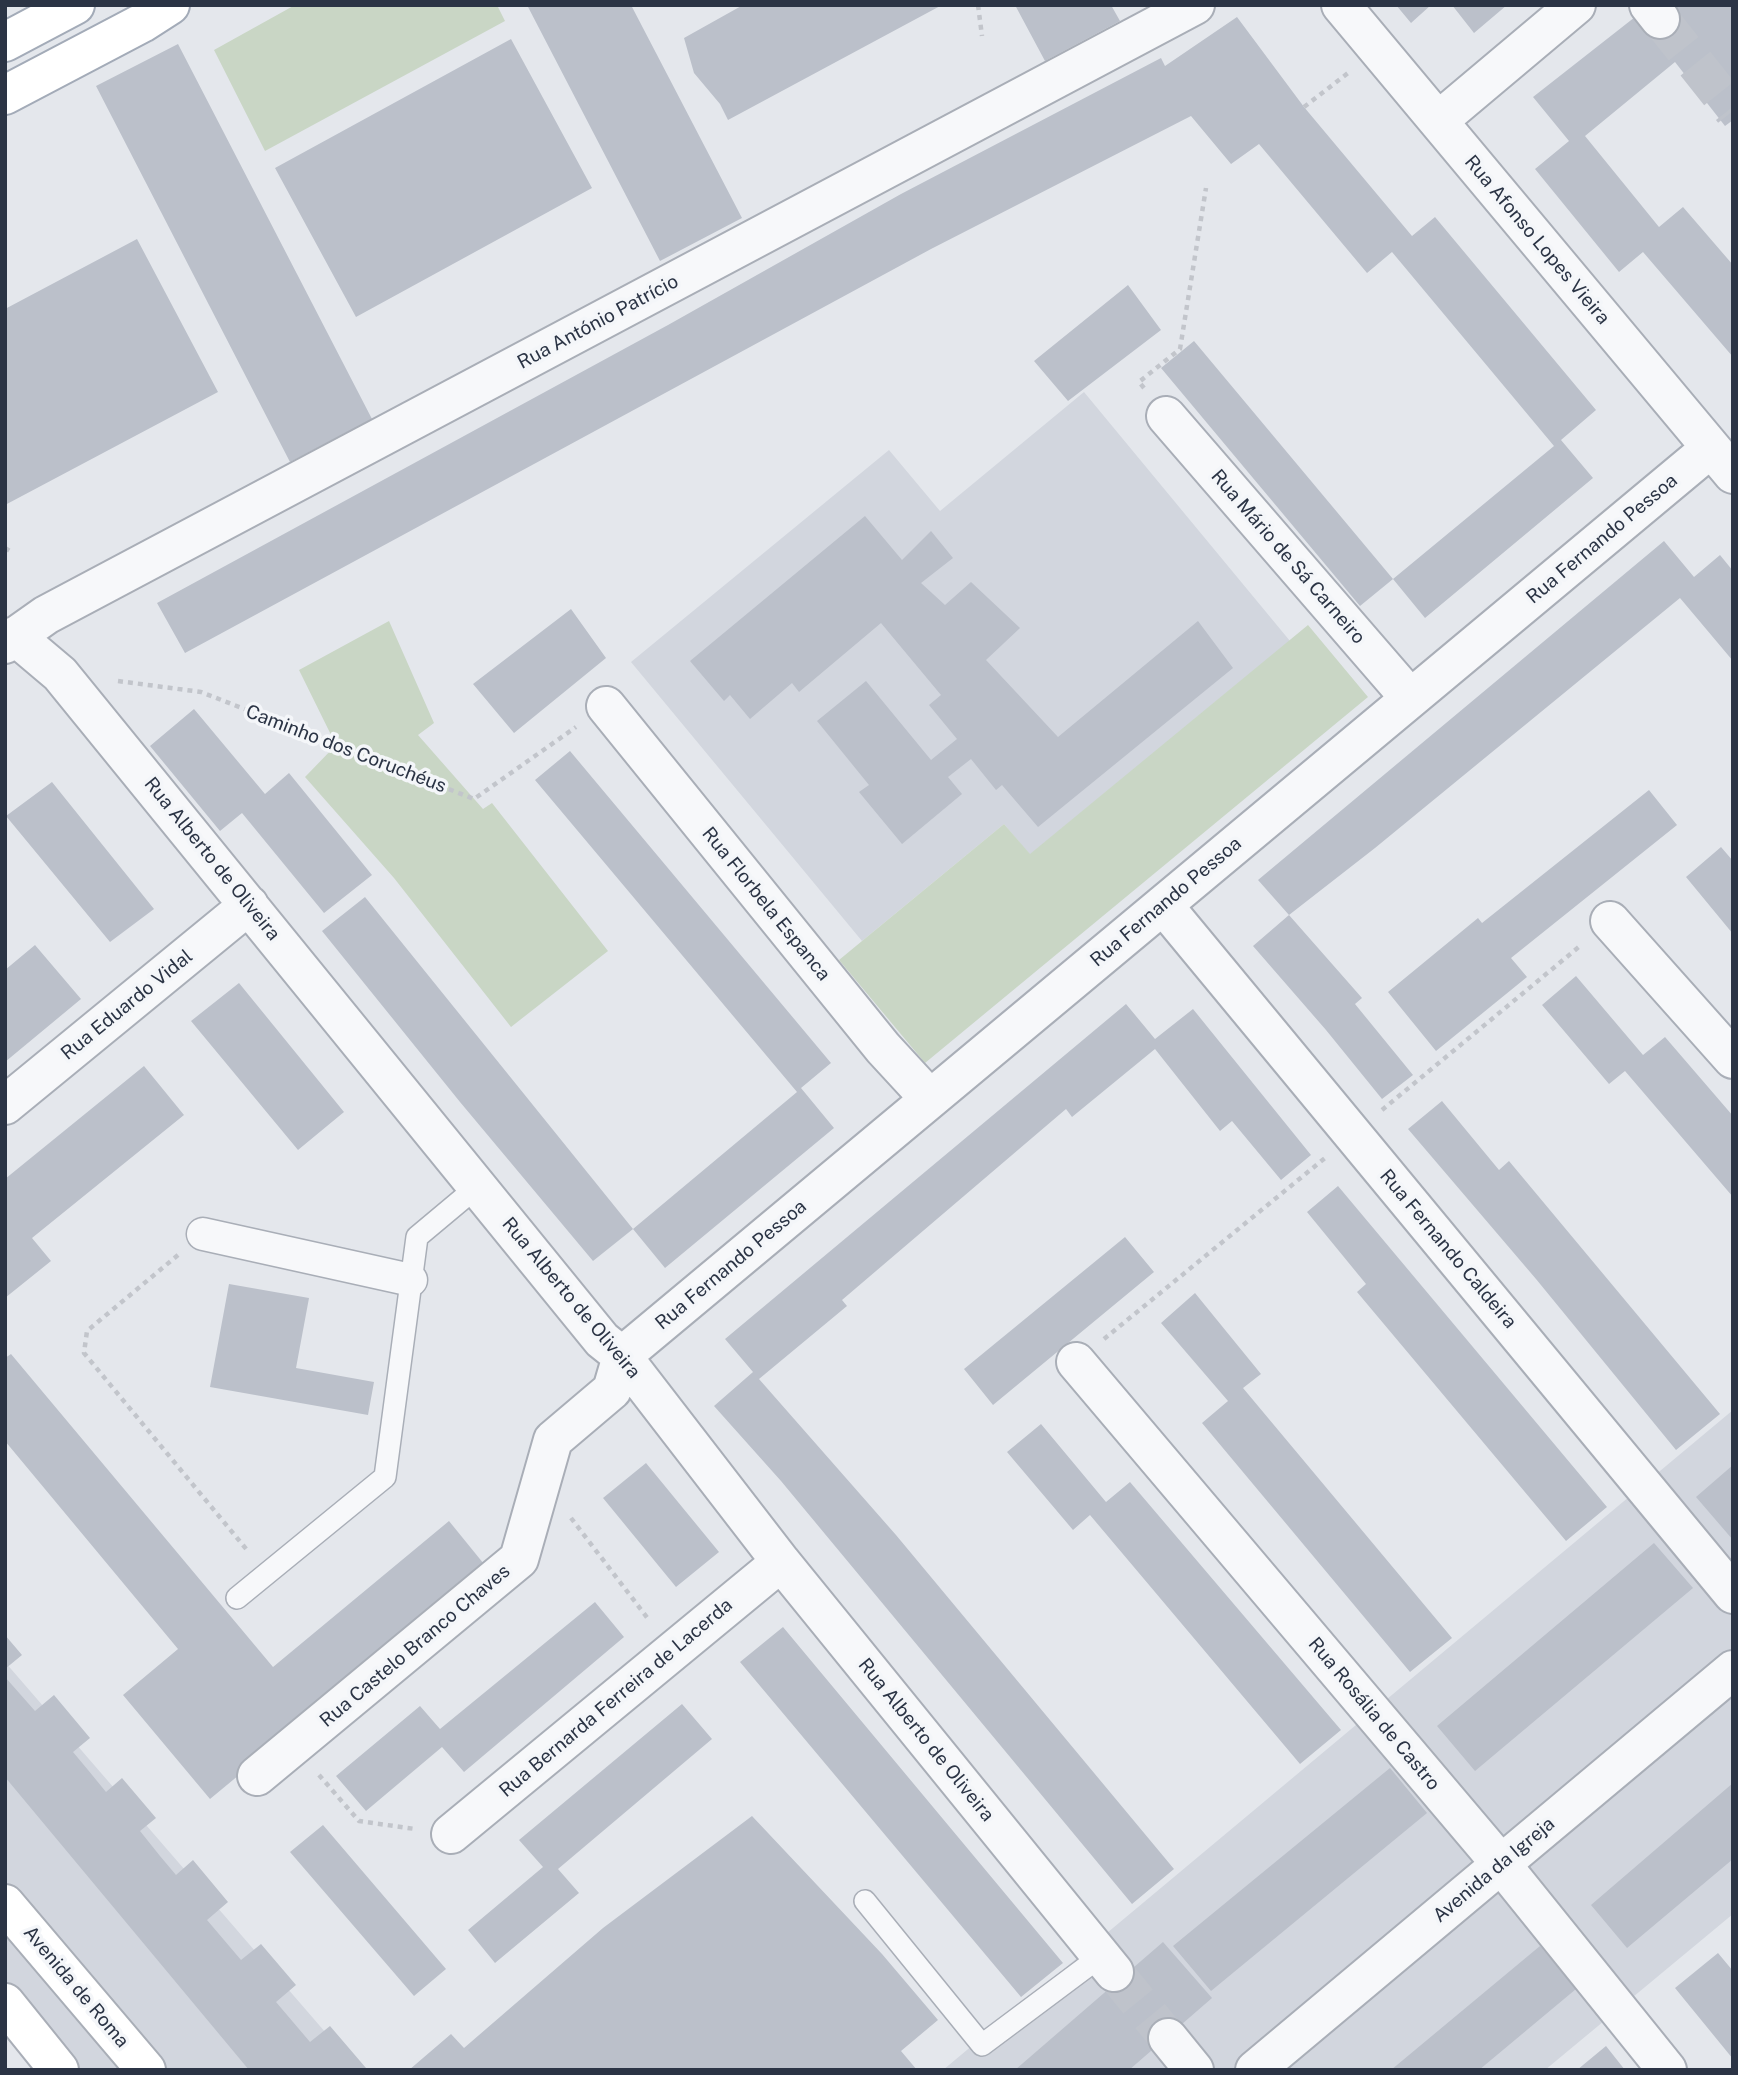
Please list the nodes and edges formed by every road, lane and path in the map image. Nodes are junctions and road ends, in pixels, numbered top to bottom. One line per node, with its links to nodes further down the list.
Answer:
1 (75, 5): 8 (main road)
2 (170, 5): 10 (main road)
3 (978, 5): 7 (path)
4 (1341, 5): 9 (street, Rua Afonso Lopes Vieira)
5 (1576, 5): 12 (street)
6 (1179, 9): 18 (street, Rua António Patrício)
7 (982, 36)
8 (5, 42)
9 (1378, 49): 11 (path); 12 (street, Rua Afonso Lopes Vieira)
10 (5, 95)
11 (1304, 107)
12 (1438, 121): 15 (street, Rua Afonso Lopes Vieira)
13 (1206, 188): 14 (path)
14 (1166, 415): 20 (street, Rua Mário de Sá Carneiro)
15 (1722, 461): 20 (street, Rua Fernando Pessoa)
16 (5, 548): 17 (path)
17 (13, 553)
18 (10, 640): 19 (street, Rua Alberto de Oliveira)
19 (60, 674): 21 (path, Caminho dos Coruchéus); 22 (street, Rua Alberto de Oliveira)
20 (1410, 698): 23 (street, Rua Fernando Pessoa)
21 (606, 706): 26 (street, Rua Florbela Espanca)
22 (249, 905): 27 (street, Rua Eduardo Vidal); 29 (street, Rua Alberto de Oliveira)
23 (1163, 905): 26 (street, Rua Fernando Pessoa); 28 (street, Rua Fernando Caldeira)
24 (1611, 921): 25 (street); 28 (path)
25 (1733, 1059)
26 (930, 1099): 32 (street, Rua Fernando Pessoa)
27 (5, 1105)
28 (1356, 1137): 33 (path); 37 (street, Rua Fernando Caldeira)
29 (478, 1186): 31 (lane); 32 (street, Rua Alberto de Oliveira)
30 (203, 1234): 31 (street); 36 (path)
31 (411, 1280): 36 (lane)
32 (622, 1356): 34 (street, Rua Castelo Branco Chaves); 35 (street, Rua Alberto de Oliveira)
33 (1076, 1362): 44 (street, Rua Rosália de Castro)
34 (542, 1480): 39 (path); 41 (street, Rua Castelo Branco Chaves)
35 (781, 1562): 39 (street, Rua Bernarda Ferreira de Lacerda); 47 (street, Rua Alberto de Oliveira)
36 (267, 1574): 38 (lane)
37 (1733, 1594)
38 (237, 1598)
39 (673, 1651): 43 (street, Rua Bernarda Ferreira de Lacerda)
40 (1733, 1670): 44 (street, Avenida da Igreja)
41 (293, 1747): 42 (street, Rua Castelo Branco Chaves); 43 (path)
42 (257, 1776)
43 (451, 1834)
44 (1501, 1864): 53 (street, Avenida da Igreja); 54 (street, Rua Rosália de Castro)
45 (865, 1901): 47 (lane)
46 (5, 1904): 51 (main road, Avenida de Roma)
47 (1107, 1964)
48 (5, 2003): 50 (main road)
49 (1168, 2038): 52 (street)
50 (60, 2070)
51 (145, 2070)
52 (1194, 2070)
53 (1255, 2070)
54 (1667, 2070)

